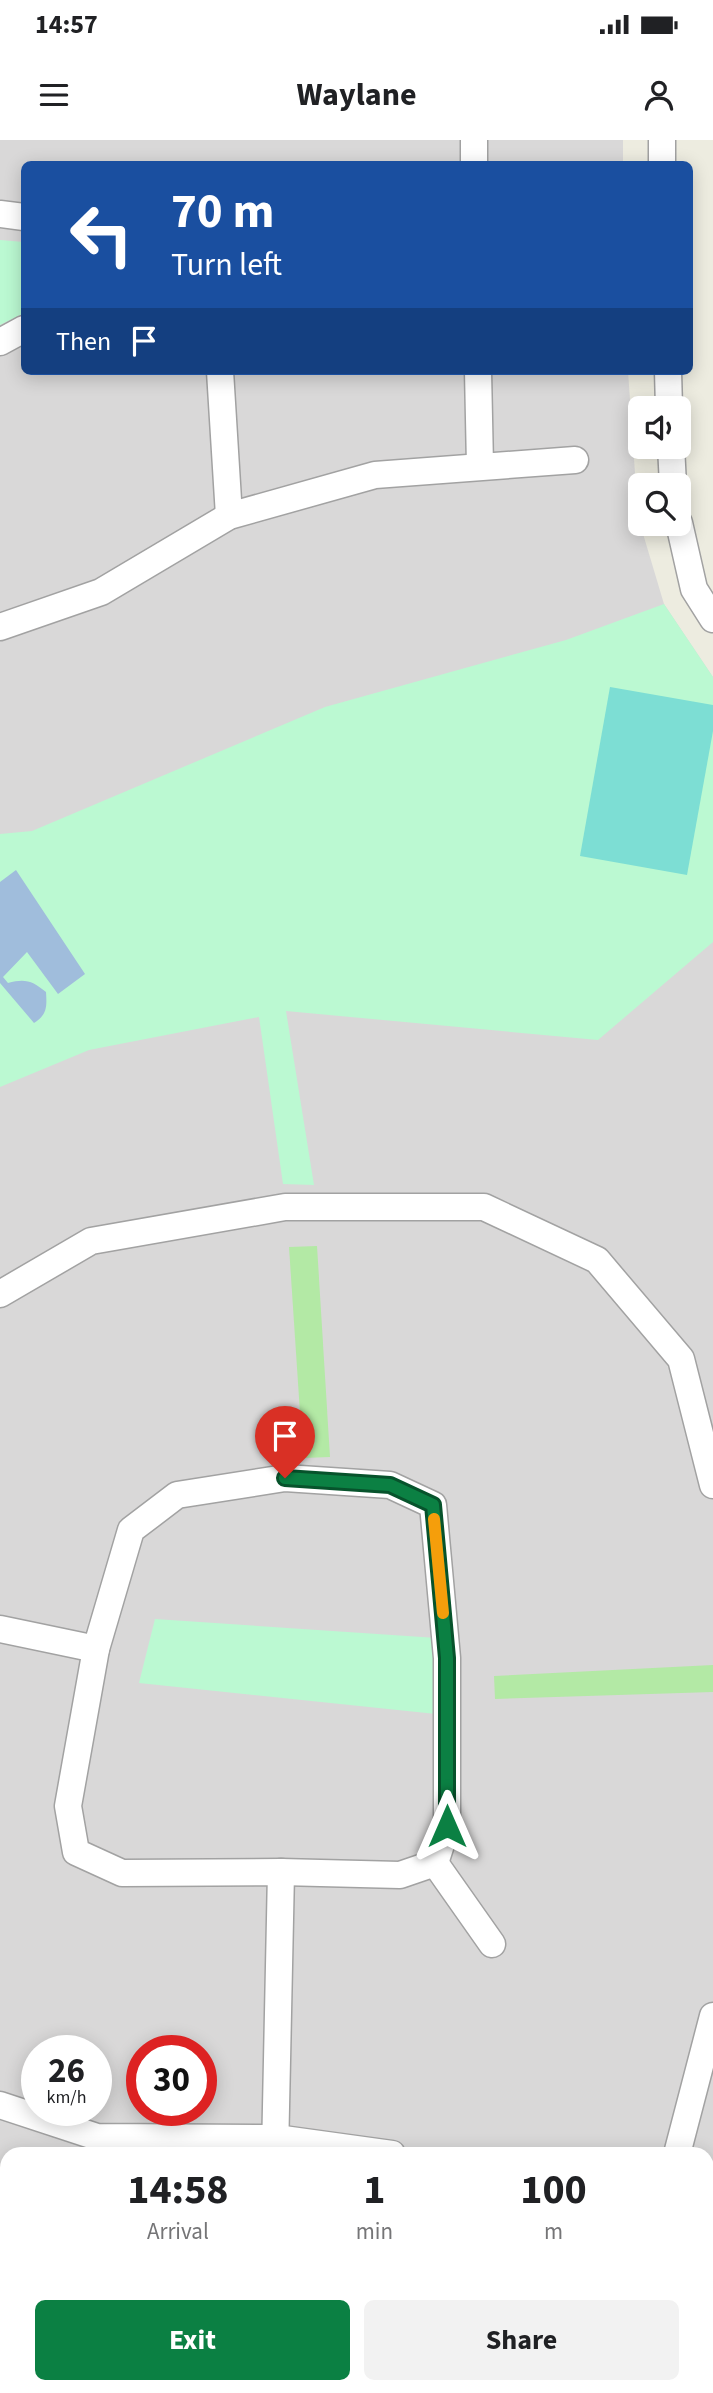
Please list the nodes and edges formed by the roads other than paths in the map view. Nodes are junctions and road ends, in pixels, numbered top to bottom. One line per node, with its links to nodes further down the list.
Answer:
1 (474, 140): 3 (street)
2 (662, 140): 4 (street)
3 (474, 161)
4 (662, 161)
5 (0, 214): 6 (street)
6 (21, 217)
7 (21, 330): 8 (street)
8 (0, 342)
9 (220, 375): 15 (street)
10 (478, 375): 14 (street)
11 (668, 375): 12 (street)
12 (669, 396)
13 (575, 460): 14 (street)
14 (480, 466): 15 (street)
15 (229, 516): 18 (street)
16 (682, 536): 17 (street)
17 (713, 619)
18 (0, 627)
19 (0, 1294): 20 (street)
20 (713, 1485)
21 (0, 1629): 22 (street)
22 (96, 1649): 23 (street); 24 (street)
23 (435, 1863): 24 (street); 25 (street)
24 (281, 1872): 28 (street)
25 (492, 1944)
26 (713, 2016): 29 (street)
27 (0, 2105): 28 (street)
28 (275, 2146)
29 (679, 2147)

